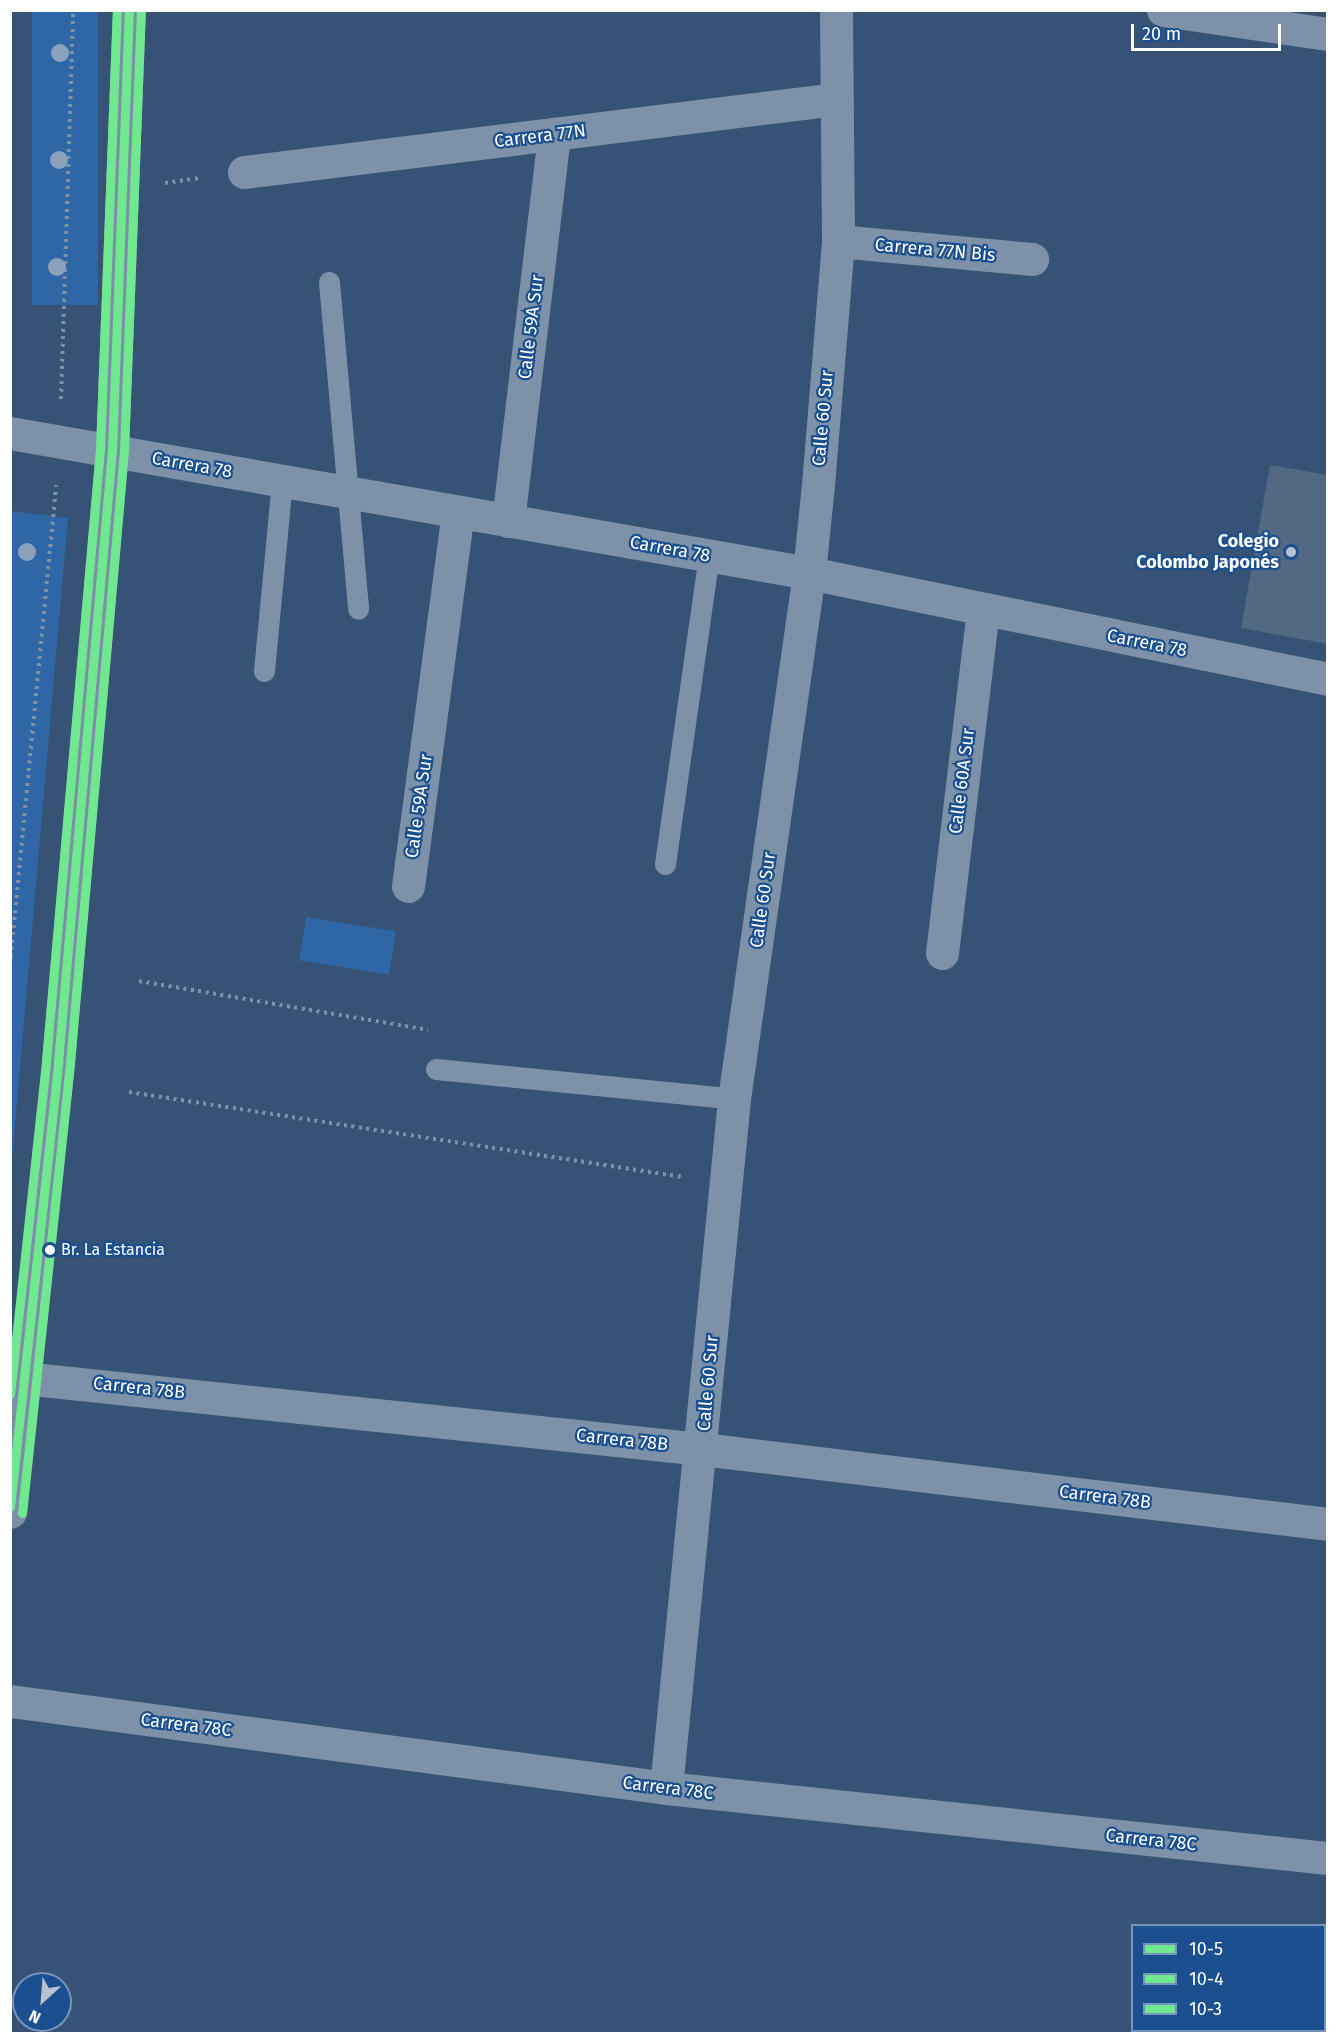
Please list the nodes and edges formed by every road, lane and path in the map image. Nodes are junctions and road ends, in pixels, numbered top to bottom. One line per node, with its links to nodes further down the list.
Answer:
1 (73, 10): 14 (path)
2 (129, 10): 9 (main road)
3 (836, 10): 6 (street, Calle 60 Sur)
4 (1163, 10): 5 (street)
5 (1328, 34)
6 (836, 99): 7 (street, Carrera 77N); 10 (street, Calle 60 Sur)
7 (554, 134): 8 (street, Carrera 77N); 19 (street, Calle 59A Sur)
8 (244, 172): 9 (path)
9 (124, 189): 15 (main road)
10 (838, 241): 11 (street, Carrera 77N Bis); 21 (street, Calle 60 Sur)
11 (1032, 258)
12 (329, 282): 17 (lane)
13 (10, 432): 14 (street, Carrera 78)
14 (60, 441): 15 (street, Carrera 78); 29 (path)
15 (112, 450): 16 (street, Carrera 78); 34 (main road)
16 (282, 480): 17 (street, Carrera 78); 24 (lane)
17 (345, 492): 18 (street, Carrera 78); 22 (lane)
18 (458, 512): 19 (street, Carrera 78); 27 (street, Calle 59A Sur)
19 (508, 520): 20 (street, Carrera 78)
20 (709, 556): 21 (street, Carrera 78); 26 (lane)
21 (809, 573): 23 (street, Carrera 78); 32 (street, Calle 60 Sur)
22 (358, 609)
23 (983, 609): 25 (street, Carrera 78); 28 (street, Calle 60A Sur)
24 (264, 671)
25 (1328, 679)
26 (665, 864)
27 (408, 886)
28 (942, 953)
29 (10, 965)
30 (436, 1069): 32 (lane)
31 (129, 1092): 33 (path)
32 (734, 1099): 35 (street, Calle 60 Sur)
33 (687, 1178)
34 (23, 1378): 35 (street, Carrera 78B); 36 (main road)
35 (702, 1449): 37 (street, Carrera 78B); 39 (street, Calle 60 Sur)
36 (10, 1512)
37 (1328, 1524)
38 (10, 1701): 39 (street, Carrera 78C)
39 (666, 1788): 40 (street, Carrera 78C)
40 (1328, 1858)

